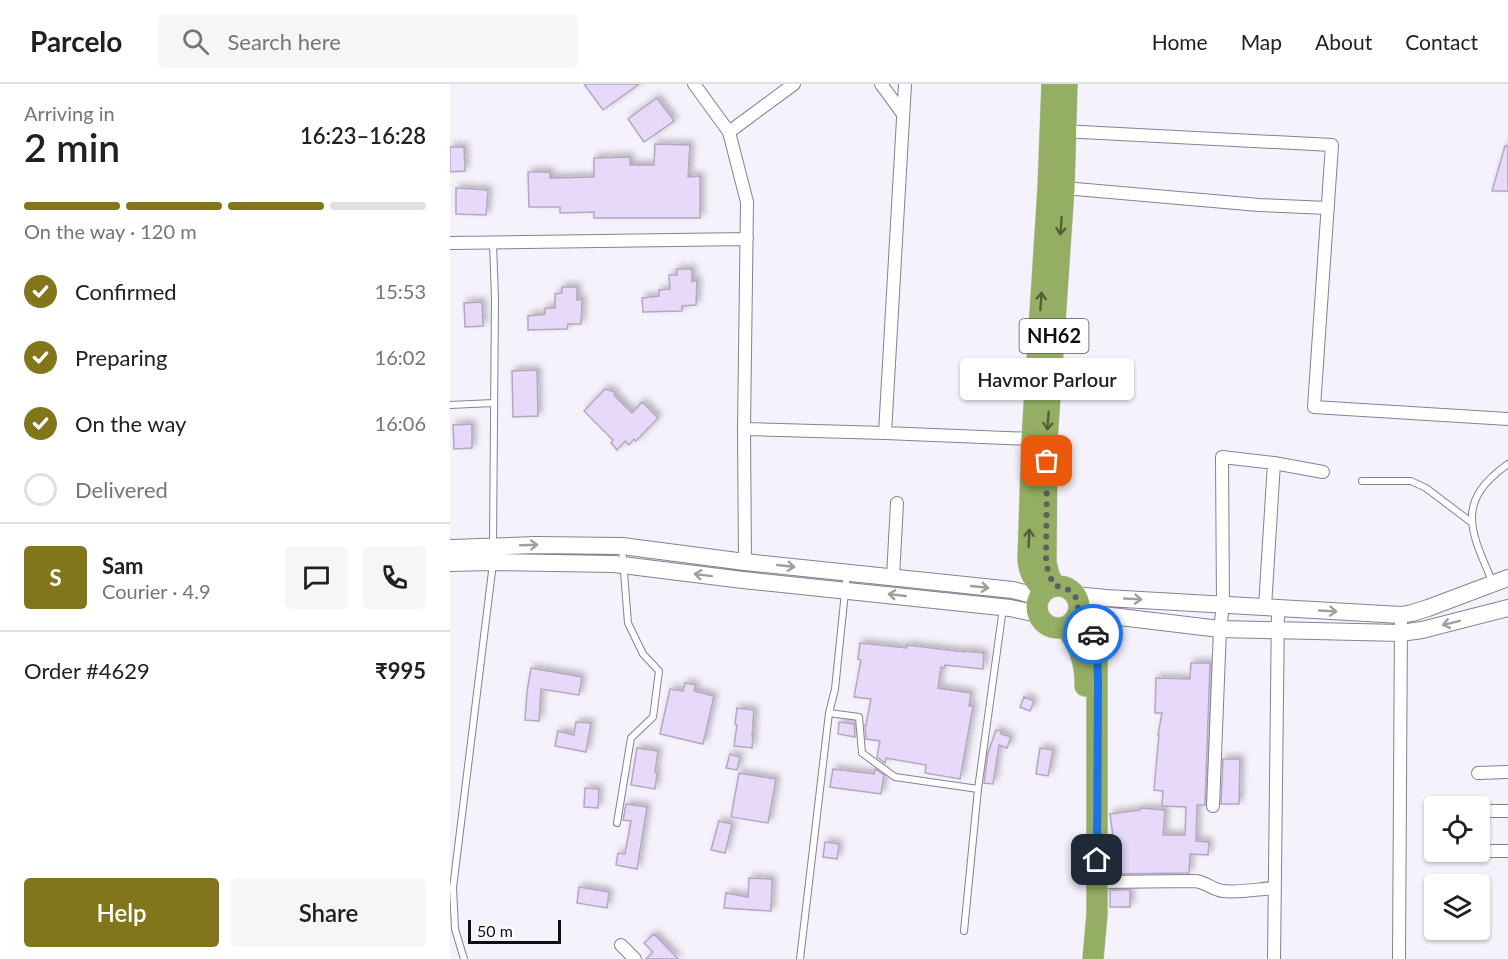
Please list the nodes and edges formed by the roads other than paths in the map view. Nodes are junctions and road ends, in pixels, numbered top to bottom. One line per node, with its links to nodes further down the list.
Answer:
1 (694, 84): 9 (street)
2 (794, 84): 9 (street)
3 (881, 84): 7 (street)
4 (905, 84): 7 (street)
5 (1052, 84): 8 (highway, NH62)
6 (1067, 84): 8 (highway, NH62)
7 (903, 114): 19 (street)
8 (1057, 131): 10 (highway, NH62); 11 (street); 20 (highway, NH62, one-way to 8)
9 (729, 132): 12 (street)
10 (1064, 188): 11 (street); 37 (highway, NH62, one-way to 37)
11 (1328, 208): 17 (street)
12 (747, 239): 13 (street); 18 (street)
13 (493, 242): 14 (street); 15 (lane)
14 (450, 243)
15 (494, 403): 16 (lane); 29 (lane)
16 (450, 405)
17 (1508, 419)
18 (744, 429): 19 (street); 30 (street)
19 (885, 434): 20 (street)
20 (1032, 439): 37 (highway, NH62, one-way to 20)
21 (1274, 463): 23 (street); 38 (street); 40 (street)
22 (1508, 464): 26 (lane)
23 (1323, 472)
24 (1362, 481): 26 (lane)
25 (897, 503): 34 (street)
26 (1471, 522): 35 (lane)
27 (622, 546): 29 (street, one-way to 27); 30 (street); 32 (lane)
28 (450, 548): 29 (street)
29 (493, 555): 31 (street); 32 (street); 60 (lane)
30 (745, 562): 33 (street, one-way to 33)
31 (450, 563)
32 (623, 565): 36 (street, one-way to 32); 53 (lane)
33 (847, 572): 34 (street); 36 (lane)
34 (893, 577): 37 (street, one-way to 37)
35 (1501, 581): 42 (street)
36 (846, 590): 39 (street, one-way to 36); 46 (lane)
37 (1059, 605): 38 (street, one-way to 38); 39 (street); 43 (street); 56 (highway, NH62); 63 (highway, NH62)
38 (1222, 605): 40 (street); 43 (street)
39 (1004, 607): 49 (lane)
40 (1271, 607): 42 (street, one-way to 42); 44 (street)
41 (1508, 608): 45 (street, one-way to 45)
42 (1401, 615): 45 (street)
43 (1220, 629): 44 (street); 50 (street)
44 (1278, 631): 45 (street); 57 (street)
45 (1401, 633): 66 (street)
46 (829, 713): 49 (lane); 62 (lane)
47 (1508, 772): 48 (street)
48 (1478, 773)
49 (978, 789): 58 (lane)
50 (1213, 806)
51 (1490, 811): 52 (street)
52 (1508, 811)
53 (617, 823)
54 (1490, 851): 55 (street)
55 (1508, 851)
56 (1097, 882): 57 (street); 64 (highway, NH62)
57 (1274, 888): 65 (street)
58 (964, 930)
59 (621, 945): 61 (street)
60 (464, 959)
61 (634, 959)
62 (800, 959)
63 (1078, 959)
64 (1093, 959)
65 (1274, 959)
66 (1399, 959)

